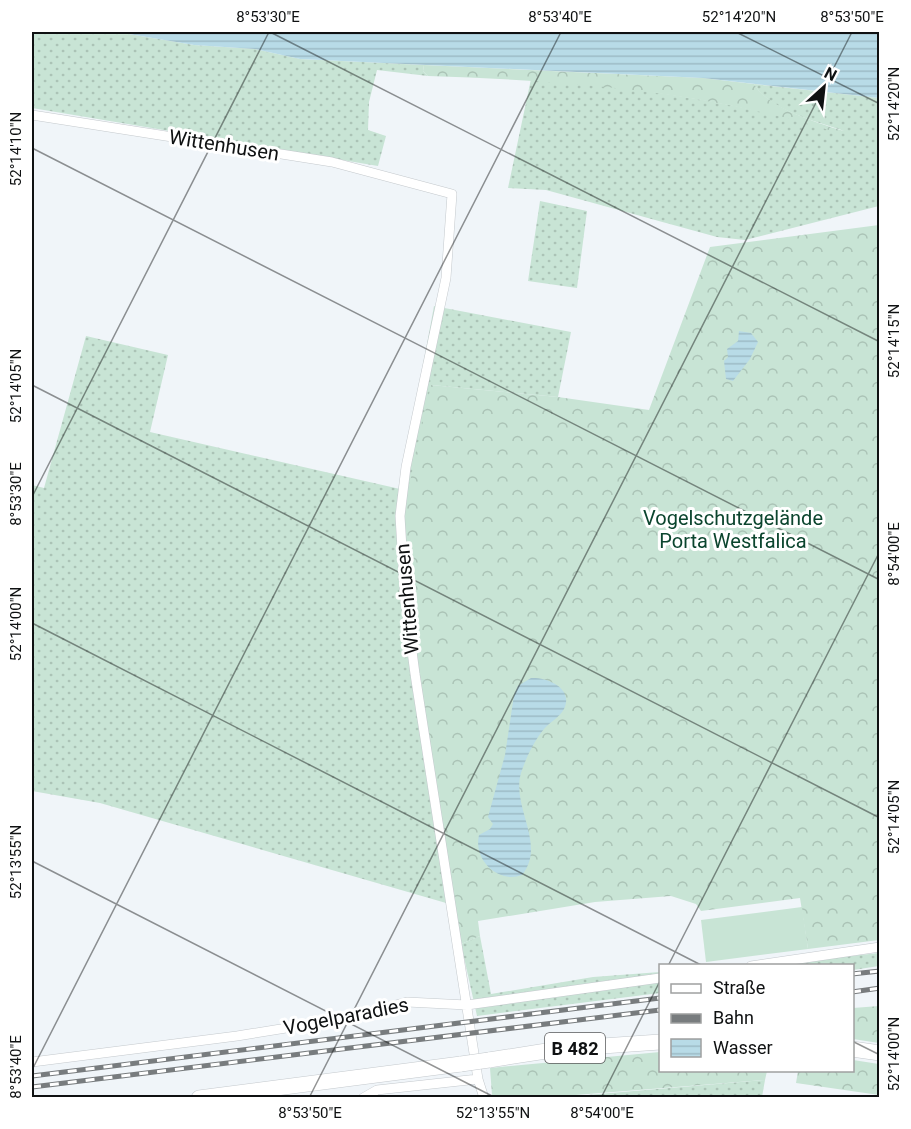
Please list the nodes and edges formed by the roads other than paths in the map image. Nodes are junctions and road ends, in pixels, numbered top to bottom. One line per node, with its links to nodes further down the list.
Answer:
1 (32, 115): 5 (street, Wittenhusen)
2 (879, 947): 3 (street)
3 (764, 964)
4 (659, 978): 5 (street, Vogelparadies)
5 (466, 1005): 9 (street, Vogelparadies); 10 (street, Wittenhusen)
6 (659, 1042): 11 (main road, B 482, bridge)
7 (854, 1049): 8 (main road)
8 (879, 1053)
9 (32, 1062)
10 (478, 1079): 12 (street); 13 (street, Wittenhusen)
11 (199, 1098)
12 (363, 1098)
13 (484, 1098)

